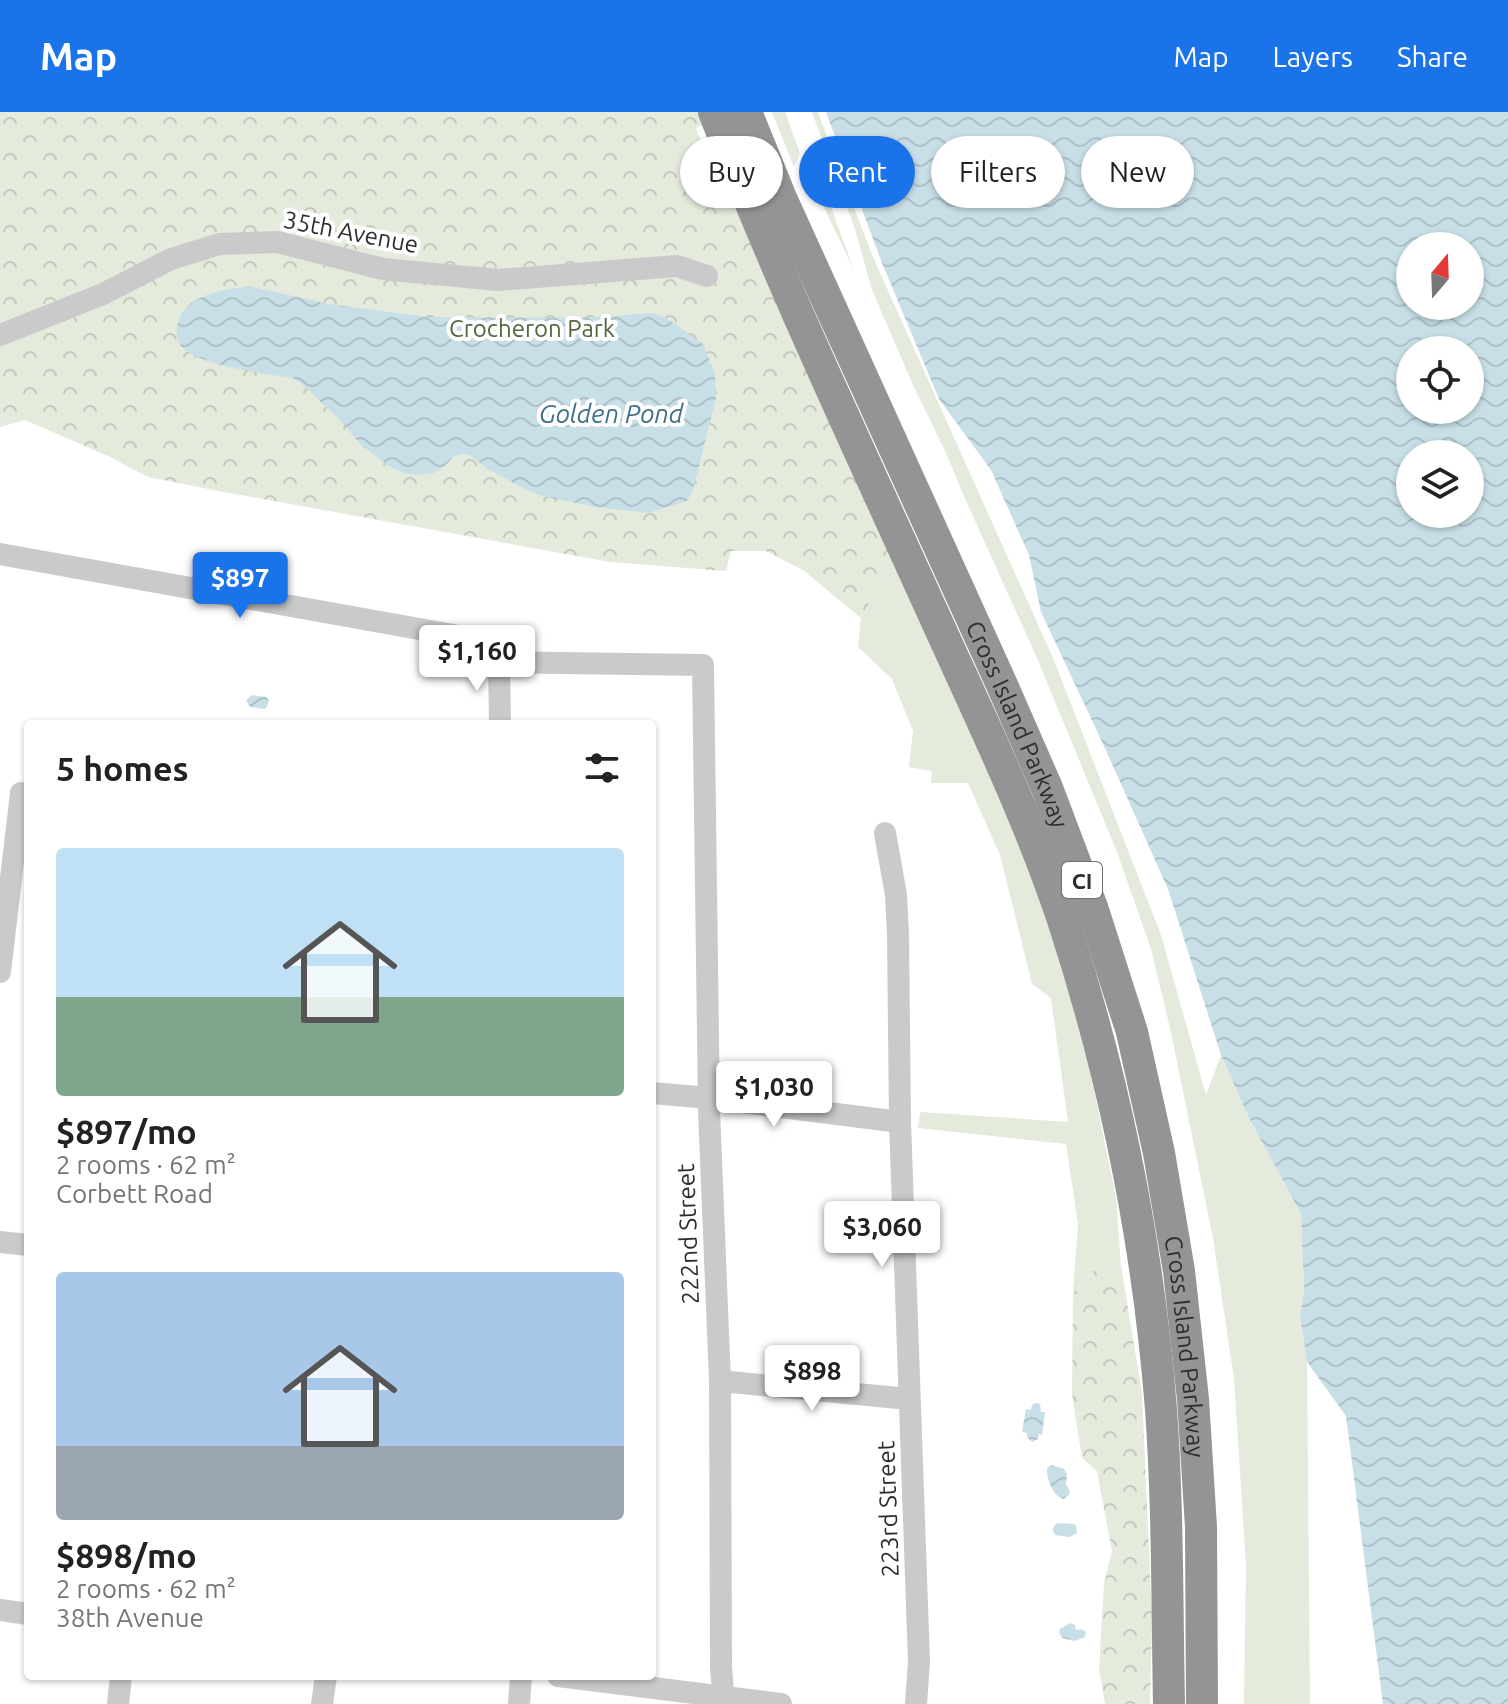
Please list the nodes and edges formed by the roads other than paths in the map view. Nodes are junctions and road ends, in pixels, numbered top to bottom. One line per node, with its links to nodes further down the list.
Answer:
1 (714, 112): 30 (highway, Cross Island Parkway / CI)
2 (746, 112): 31 (highway, Cross Island Parkway / CI)
3 (707, 276): 4 (street, 35th Avenue)
4 (0, 335)
5 (0, 554): 6 (street)
6 (499, 662): 7 (street); 12 (street, 222nd Street)
7 (500, 720)
8 (16, 793): 10 (street)
9 (885, 833): 13 (street, 223rd Street)
10 (0, 972)
11 (656, 1093): 12 (street)
12 (709, 1098): 13 (street); 16 (street, 222nd Street)
13 (900, 1122): 17 (street, 223rd Street)
14 (0, 1242): 15 (street)
15 (24, 1245)
16 (720, 1381): 17 (street); 24 (street, 222nd Street)
17 (909, 1399): 29 (street, 223rd Street)
18 (0, 1610): 19 (street)
19 (24, 1613)
20 (121, 1680): 25 (street)
21 (325, 1680): 26 (street)
22 (521, 1680): 27 (street)
23 (585, 1680): 24 (street)
24 (724, 1701): 28 (street)
25 (118, 1704)
26 (322, 1704)
27 (519, 1704)
28 (781, 1704)
29 (916, 1704)
30 (1169, 1704)
31 (1202, 1704)

